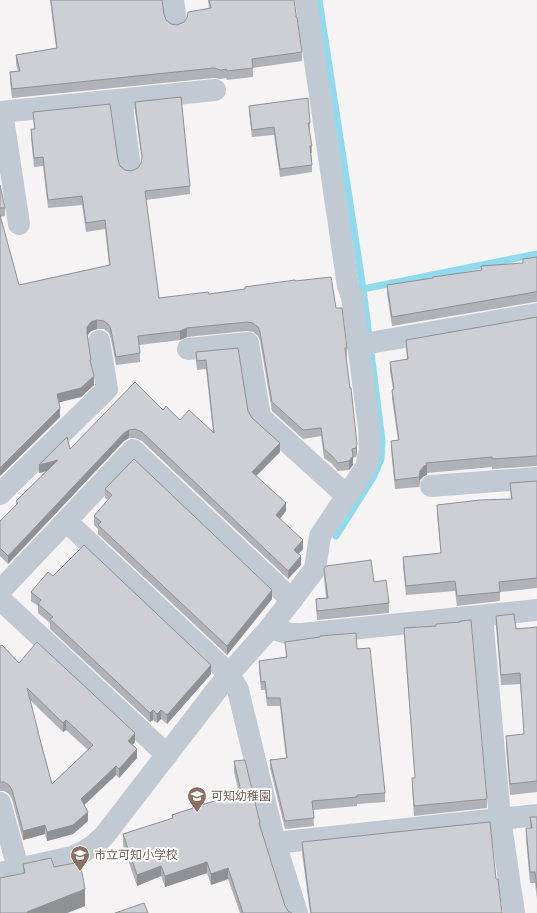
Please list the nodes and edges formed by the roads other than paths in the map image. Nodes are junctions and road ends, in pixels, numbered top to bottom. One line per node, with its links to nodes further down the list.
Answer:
1 (173, 0): 3 (street)
2 (306, 0): 11 (street)
3 (176, 22)
4 (215, 90): 5 (street)
5 (121, 100): 6 (street); 7 (street)
6 (1, 117): 8 (street)
7 (130, 167)
8 (19, 224)
9 (537, 314): 11 (street)
10 (99, 341): 15 (street)
11 (367, 343): 16 (street)
12 (188, 349): 16 (street)
13 (537, 478): 14 (street)
14 (431, 486)
15 (0, 494)
16 (347, 496): 20 (street)
17 (66, 521): 18 (street); 20 (street); 24 (street)
18 (0, 591)
19 (0, 599): 25 (street)
20 (292, 600): 23 (street)
21 (537, 610): 22 (street)
22 (482, 616): 23 (street); 28 (street)
23 (270, 628): 24 (street)
24 (229, 674): 25 (street); 29 (street)
25 (167, 755): 30 (street)
26 (0, 802): 30 (street)
27 (537, 815): 28 (street)
28 (500, 818): 29 (street); 32 (street)
29 (275, 843): 31 (street)
30 (9, 871)
31 (297, 913)
32 (514, 913)

